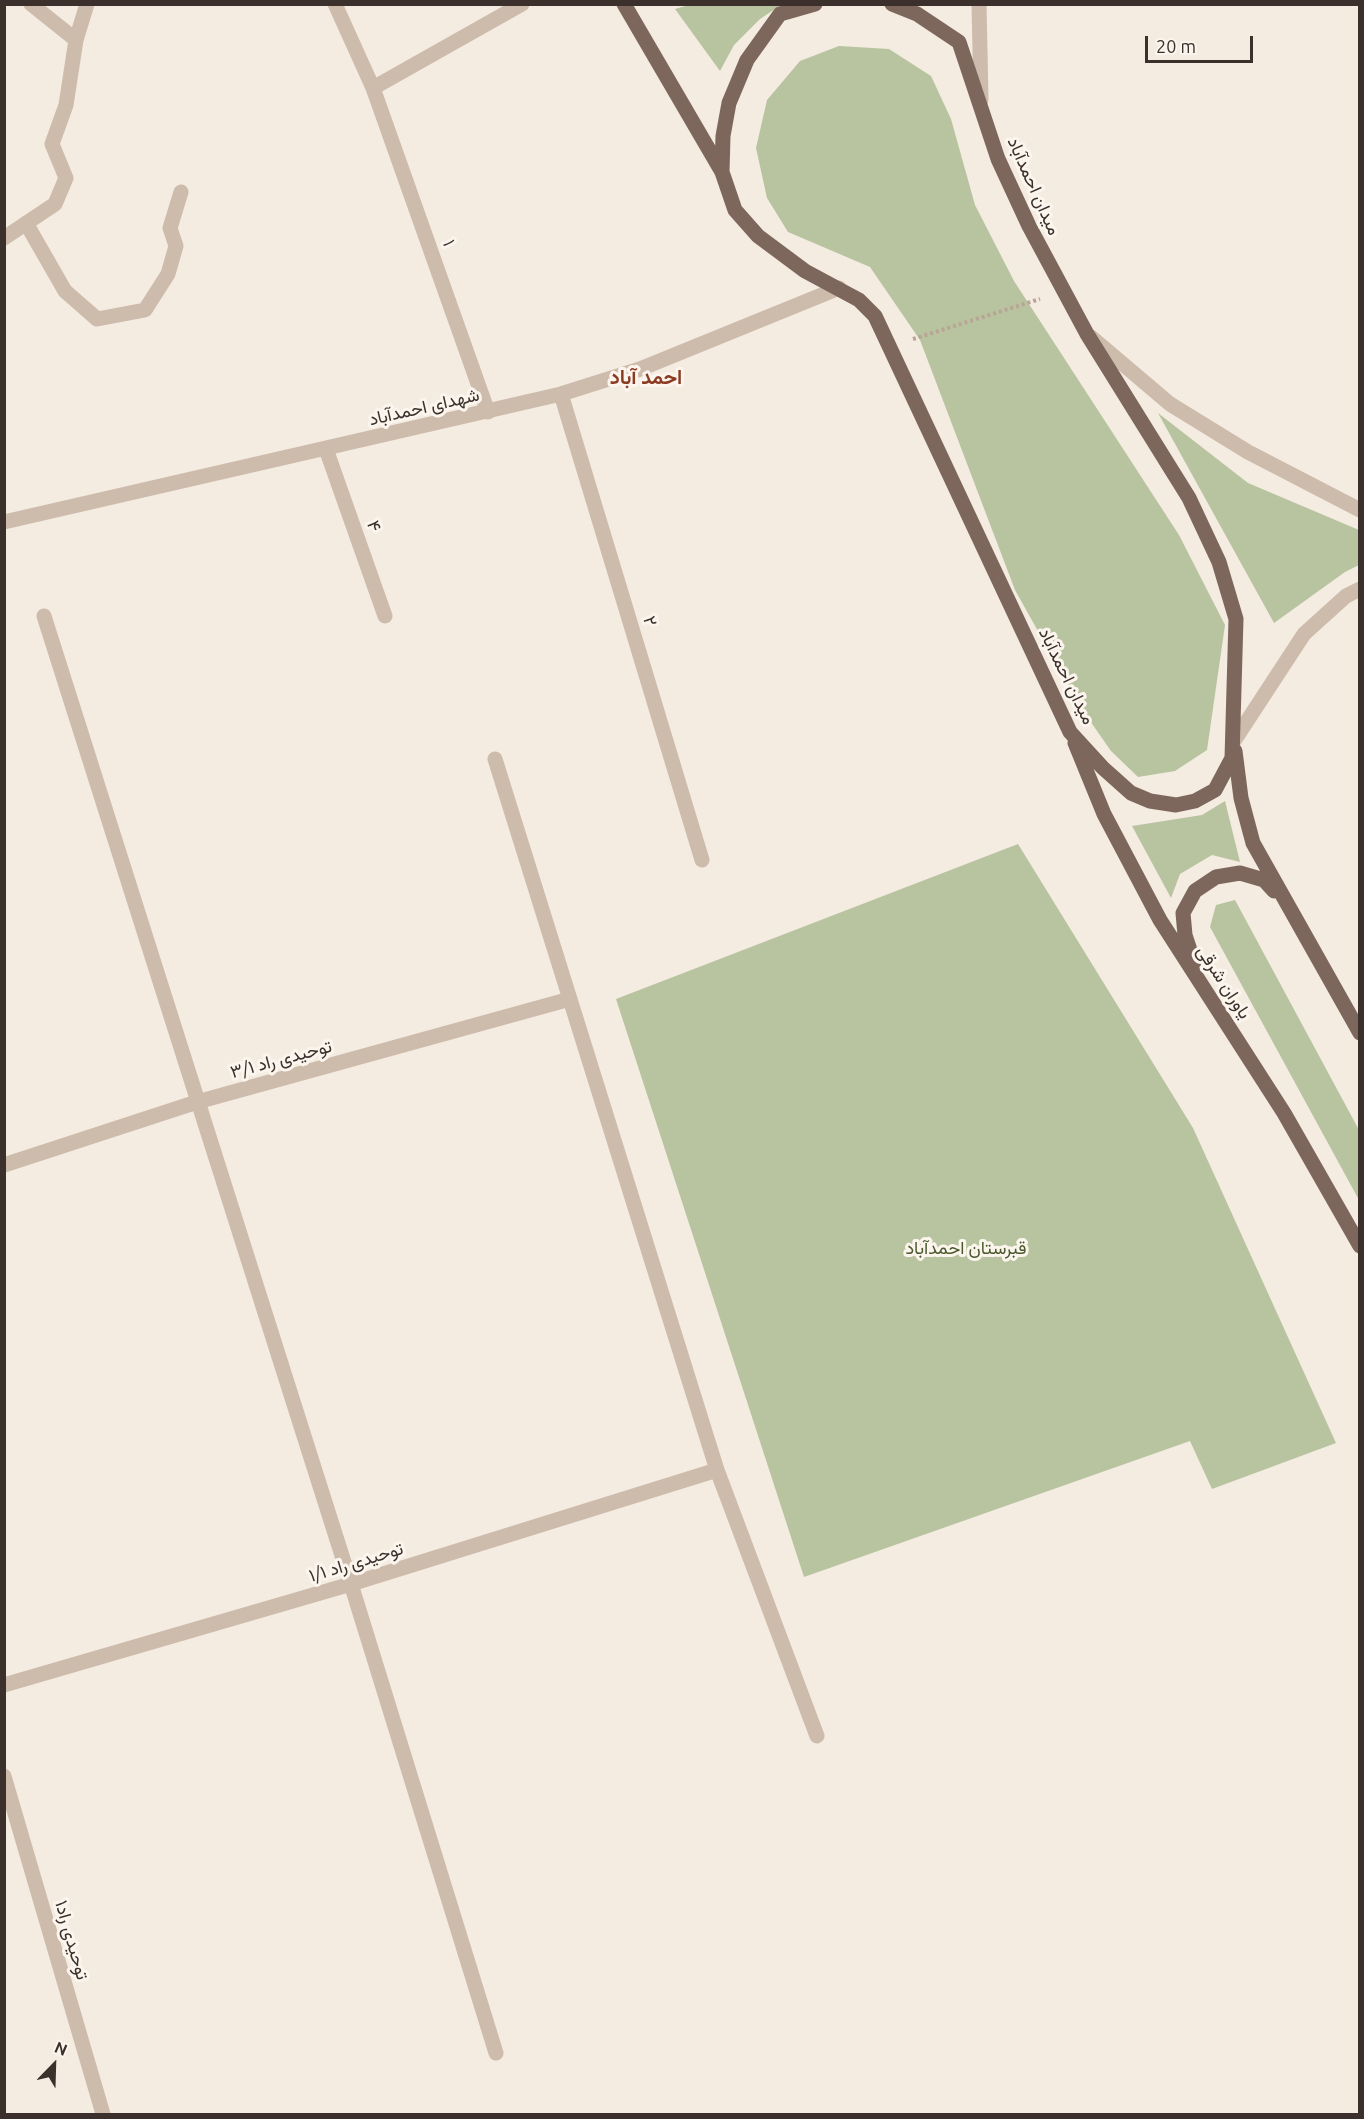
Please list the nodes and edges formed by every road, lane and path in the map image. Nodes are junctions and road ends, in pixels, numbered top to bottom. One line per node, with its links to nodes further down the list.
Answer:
1 (31, 4): 9 (street)
2 (87, 4): 9 (street)
3 (335, 4): 10 (street, ۱)
4 (522, 4): 10 (street)
5 (624, 4): 12 (main road)
6 (815, 4): 12 (main road, میدان احمدآباد)
7 (892, 4): 11 (main road, میدان احمدآباد)
8 (979, 4): 11 (street)
9 (76, 40): 14 (street)
10 (373, 88): 21 (street, ۱)
11 (981, 110): 17 (main road, میدان احمدآباد)
12 (722, 172): 16 (main road, میدان احمدآباد)
13 (181, 192): 14 (street)
14 (26, 223): 15 (street)
15 (4, 238)
16 (839, 288): 19 (main road, میدان احمدآباد); 20 (street, شهدای احمدآباد)
17 (1064, 291): 18 (main road, میدان احمدآباد); 19 (path)
18 (1088, 334): 23 (street); 29 (main road, میدان احمدآباد)
19 (889, 346): 28 (main road, میدان احمدآباد)
20 (561, 394): 21 (street, شهدای احمدآباد); 31 (street, ۲)
21 (488, 412): 22 (street, شهدای احمدآباد)
22 (327, 449): 24 (street, شهدای احمدآباد); 27 (street, ۴)
23 (1359, 510)
24 (6, 518)
25 (1359, 589): 29 (street)
26 (44, 616): 36 (street)
27 (385, 616)
28 (1070, 732): 29 (main road, میدان احمدآباد); 33 (main road, یاوران شرقی)
29 (1234, 741): 32 (main road)
30 (495, 759): 34 (street)
31 (702, 860)
32 (1294, 917): 33 (main road); 35 (main road)
33 (1199, 978): 38 (main road, یاوران شرقی)
34 (570, 999): 36 (street, ۳/۱ توحیدی راد); 39 (street)
35 (1359, 1033)
36 (197, 1102): 37 (street, ۳/۱ توحیدی راد); 40 (street)
37 (4, 1165)
38 (1359, 1246)
39 (717, 1470): 40 (street, ۱/۱ توحیدی راد); 42 (street)
40 (351, 1584): 41 (street, ۱/۱ توحیدی راد); 44 (street)
41 (4, 1685)
42 (817, 1736)
43 (4, 1776): 45 (street, توحیدی راد۱)
44 (496, 2053)
45 (103, 2115)

